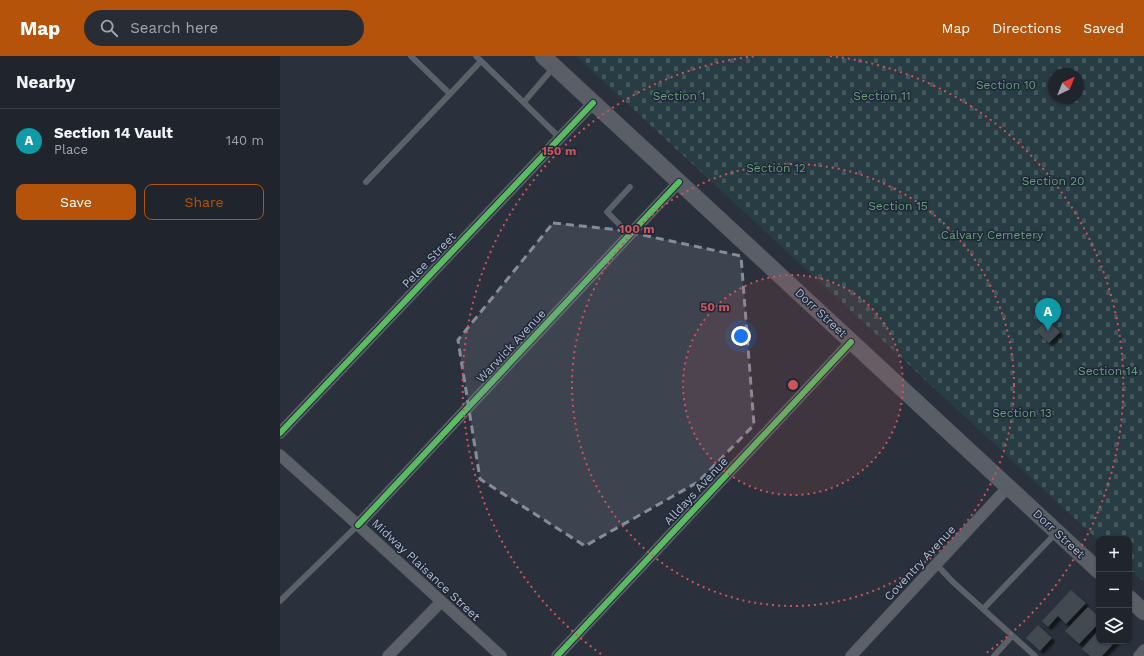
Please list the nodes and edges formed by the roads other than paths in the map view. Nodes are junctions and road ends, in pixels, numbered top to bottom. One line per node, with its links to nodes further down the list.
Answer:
1 (410, 56): 5 (lane)
2 (476, 56): 3 (lane)
3 (481, 61): 5 (lane); 6 (lane)
4 (549, 61): 6 (lane); 7 (main road, Dorr Street)
5 (450, 94): 9 (lane)
6 (524, 102): 8 (lane)
7 (593, 103): 8 (street, Pelee Street); 10 (main road, Dorr Street)
8 (560, 138): 14 (street, Pelee Street)
9 (366, 182)
10 (679, 182): 12 (street, Warwick Avenue); 13 (main road, Dorr Street)
11 (630, 187): 12 (lane)
12 (630, 235): 17 (street, Warwick Avenue)
13 (851, 342): 16 (main road, Dorr Street); 30 (street, Alldays Avenue)
14 (280, 433)
15 (280, 455): 17 (street, Midway Plaisance Street)
16 (1008, 487): 18 (main road, Dorr Street); 19 (street, Coventry Avenue)
17 (358, 525): 21 (lane); 23 (street, Midway Plaisance Street)
18 (1057, 532): 20 (main road, Dorr Street); 24 (lane)
19 (936, 564): 24 (lane); 31 (street, Coventry Avenue)
20 (1096, 568)
21 (280, 601)
22 (1132, 601): 25 (main road)
23 (441, 602): 28 (street); 29 (street, Midway Plaisance Street)
24 (983, 609): 26 (lane)
25 (1144, 612)
26 (1012, 636): 32 (lane); 33 (lane)
27 (1144, 650): 34 (street)
28 (388, 656)
29 (501, 656)
30 (557, 656)
31 (851, 656)
32 (994, 656)
33 (1035, 656)
34 (1139, 656)

